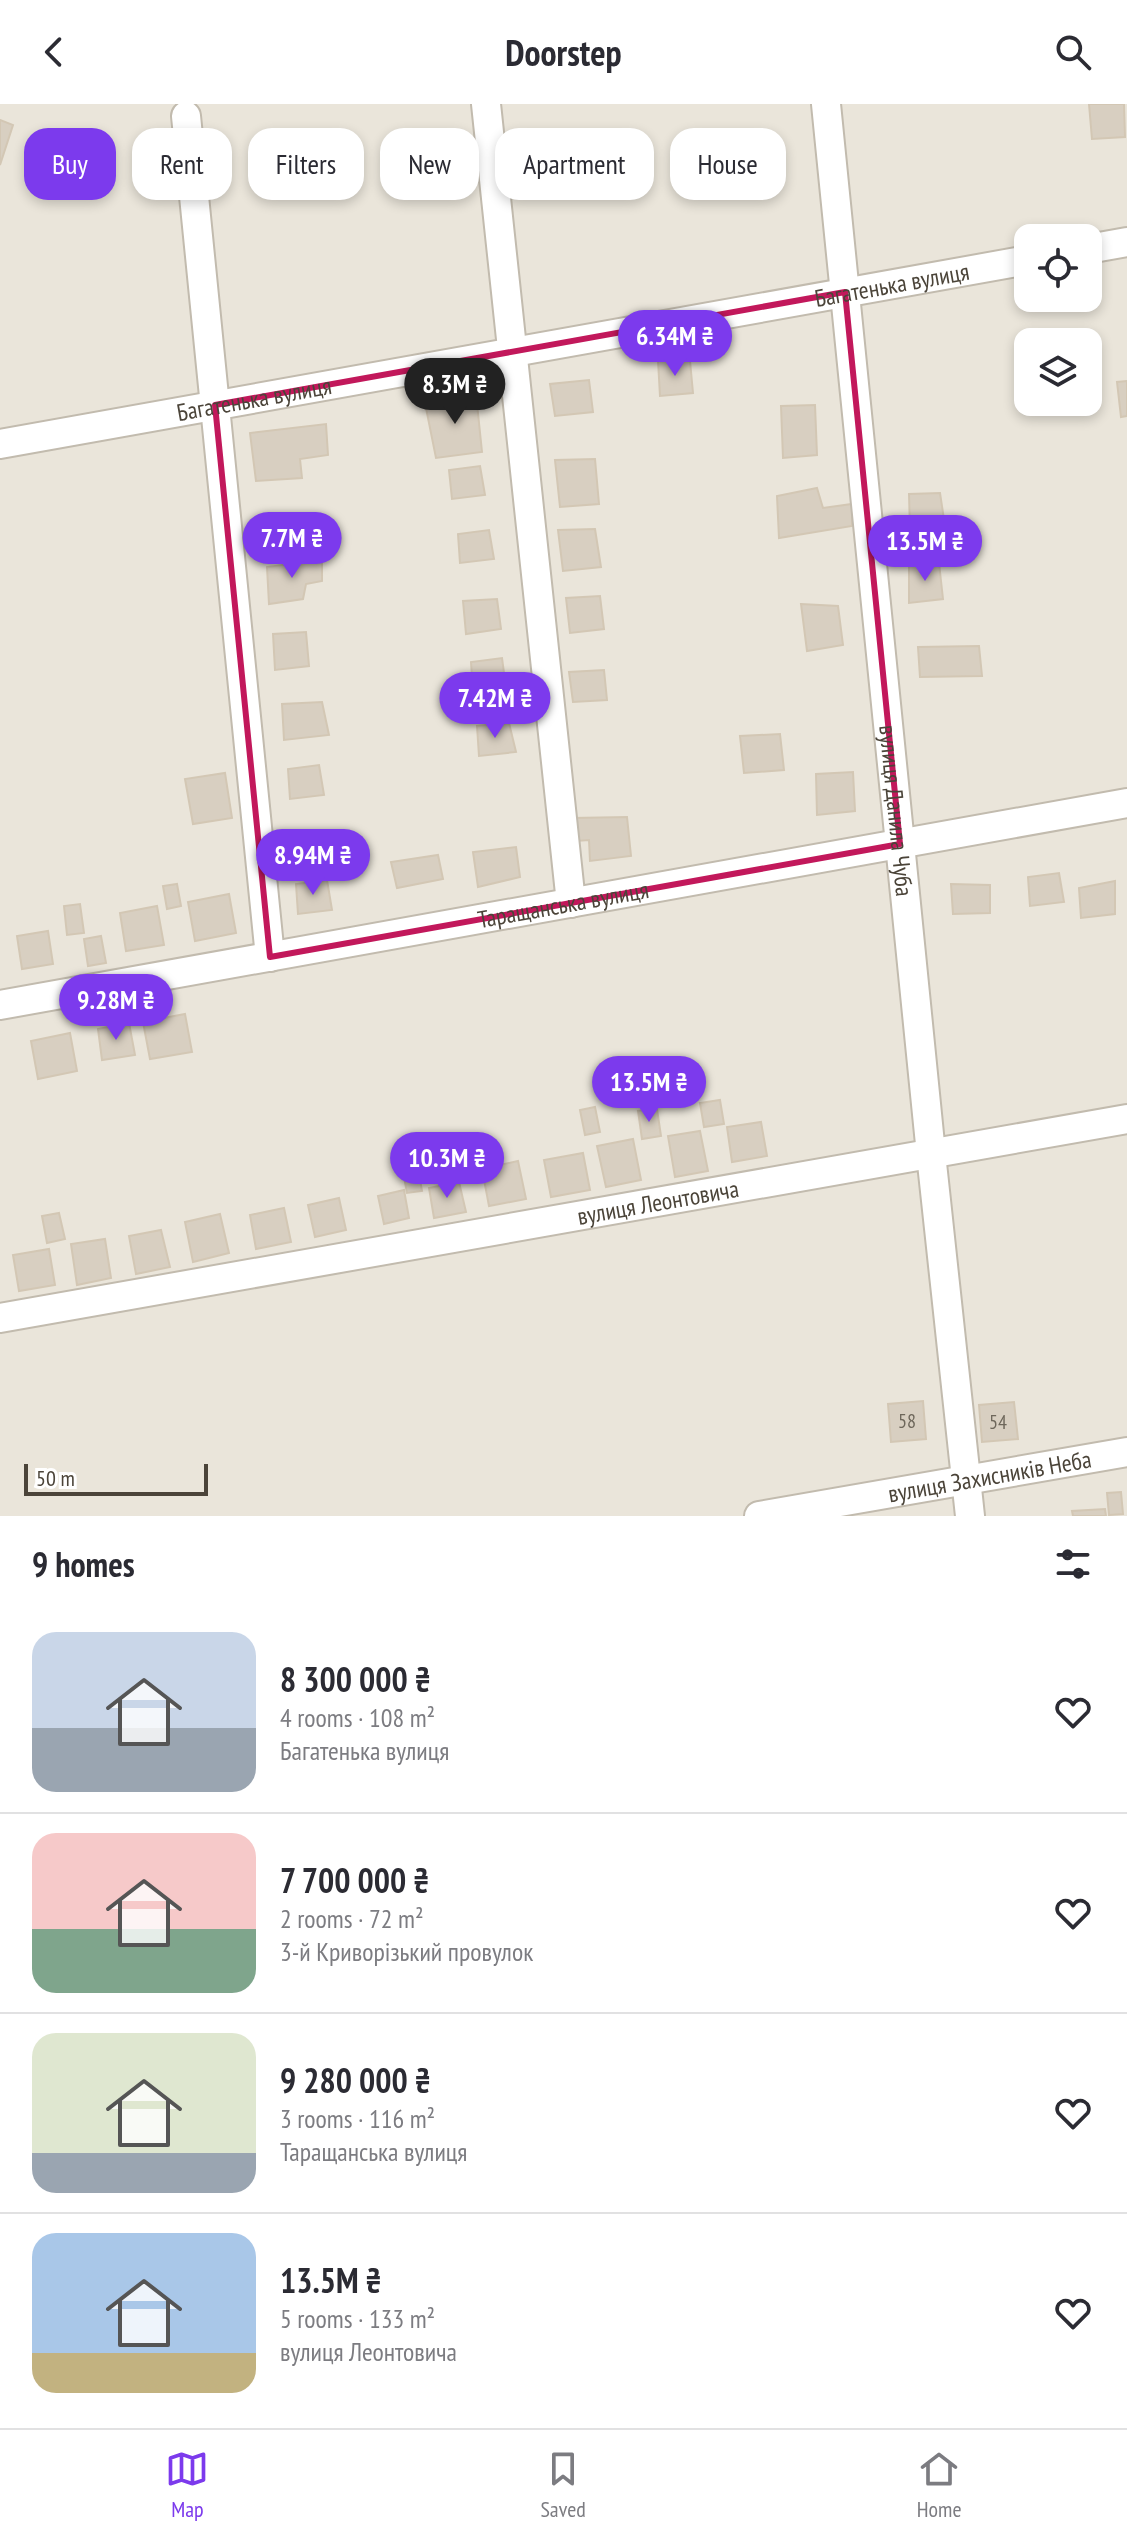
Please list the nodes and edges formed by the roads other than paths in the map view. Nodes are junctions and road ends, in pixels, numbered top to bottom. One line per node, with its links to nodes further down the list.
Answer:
1 (486, 104): 8 (street)
2 (826, 104): 7 (street, вулиця Данила Чуба)
3 (186, 116): 9 (street)
4 (1127, 242): 5 (street)
5 (1102, 246)
6 (1014, 262): 7 (street, Багатенька вулиця)
7 (845, 292): 8 (street, Багатенька вулиця); 12 (street, вулиця Данила Чуба)
8 (513, 352): 9 (street, Багатенька вулиця); 13 (street)
9 (215, 405): 10 (street, Багатенька вулиця); 14 (street)
10 (0, 444)
11 (1127, 803): 12 (street, Таращанська вулиця)
12 (900, 844): 13 (street, Таращанська вулиця); 17 (street, вулиця Данила Чуба)
13 (571, 903): 14 (street, Таращанська вулиця)
14 (270, 957): 15 (street, Таращанська вулиця)
15 (0, 1005)
16 (1127, 1119): 17 (street, вулиця Леонтовича)
17 (931, 1154): 18 (street, вулиця Леонтовича); 20 (street, вулиця Данила Чуба)
18 (0, 1318)
19 (1127, 1452): 20 (street, вулиця Захисників Неба)
20 (966, 1480): 21 (street, вулиця Захисників Неба); 22 (street, вулиця Данила Чуба)
21 (759, 1516)
22 (970, 1516)

